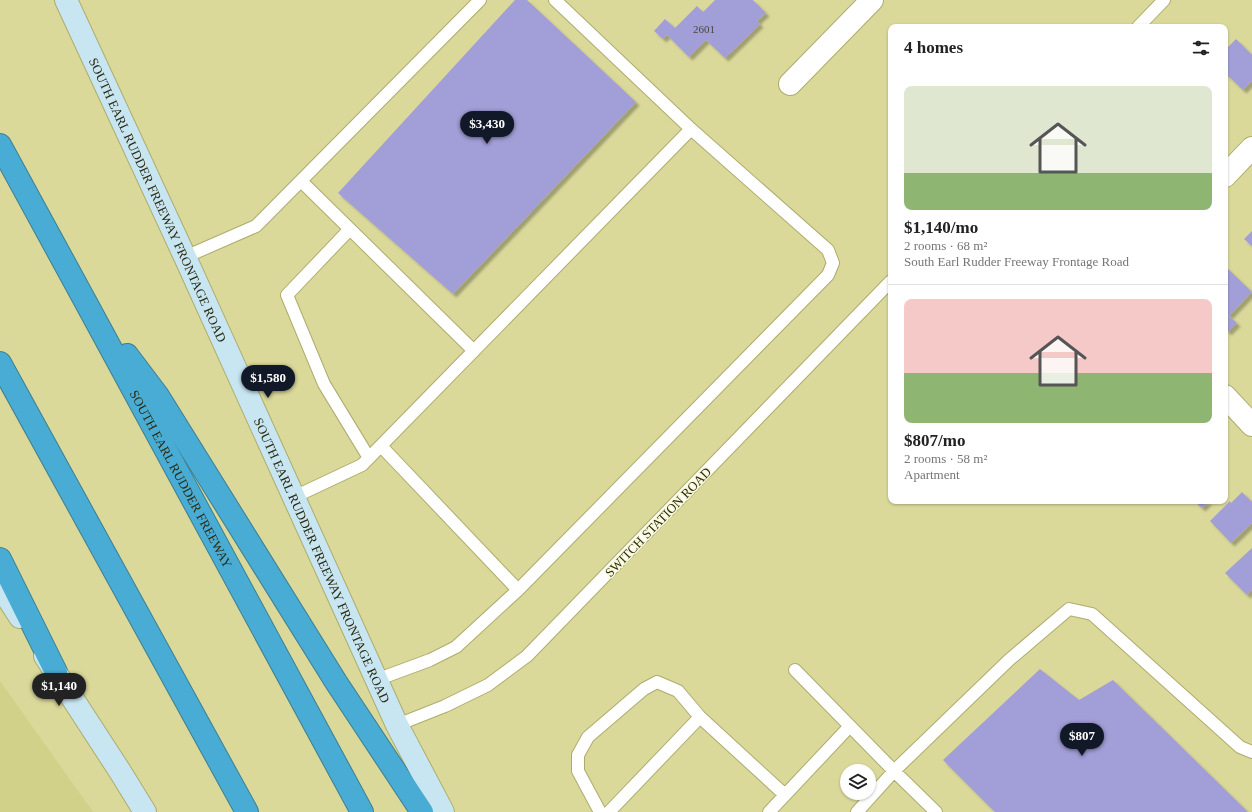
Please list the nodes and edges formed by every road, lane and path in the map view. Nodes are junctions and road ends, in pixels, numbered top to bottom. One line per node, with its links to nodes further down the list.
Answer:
1 (66, 0): 14 (main road, SOUTH EARL RUDDER FREEWAY FRONTAGE ROAD)
2 (480, 0): 12 (lane)
3 (555, 0): 8 (lane)
4 (872, 0): 7 (street)
5 (1164, 0): 6 (lane)
6 (1141, 24)
7 (790, 84)
8 (691, 129): 17 (lane); 26 (lane)
9 (0, 145): 16 (highway, SOUTH EARL RUDDER FREEWAY)
10 (1252, 148): 11 (street)
11 (1228, 173)
12 (300, 181): 13 (lane); 14 (lane)
13 (349, 230): 17 (lane); 22 (lane)
14 (185, 257): 23 (main road, SOUTH EARL RUDDER FREEWAY FRONTAGE ROAD)
15 (888, 284): 31 (lane, SWITCH STATION ROAD)
16 (84, 298): 38 (highway, SOUTH EARL RUDDER FREEWAY); 39 (highway)
17 (474, 351): 21 (lane)
18 (0, 363): 37 (highway)
19 (1228, 399): 20 (street)
20 (1252, 425)
21 (381, 446): 22 (lane); 26 (lane)
22 (369, 458): 23 (lane)
23 (294, 497): 29 (main road, SOUTH EARL RUDDER FREEWAY FRONTAGE ROAD)
24 (0, 559): 28 (highway)
25 (0, 586): 28 (main road)
26 (518, 590): 29 (lane)
27 (795, 670): 32 (lane)
28 (56, 672): 36 (main road)
29 (376, 680): 31 (main road, SOUTH EARL RUDDER FREEWAY FRONTAGE ROAD)
30 (700, 716): 35 (lane); 41 (lane); 42 (lane)
31 (397, 725): 40 (main road, SOUTH EARL RUDDER FREEWAY FRONTAGE ROAD)
32 (850, 726): 34 (lane); 35 (lane)
33 (1252, 752): 34 (lane)
34 (894, 771): 44 (lane); 45 (lane)
35 (785, 795): 43 (lane)
36 (145, 812)
37 (247, 812)
38 (362, 812)
39 (422, 812)
40 (444, 812)
41 (600, 812)
42 (609, 812)
43 (769, 812)
44 (856, 812)
45 (936, 812)

